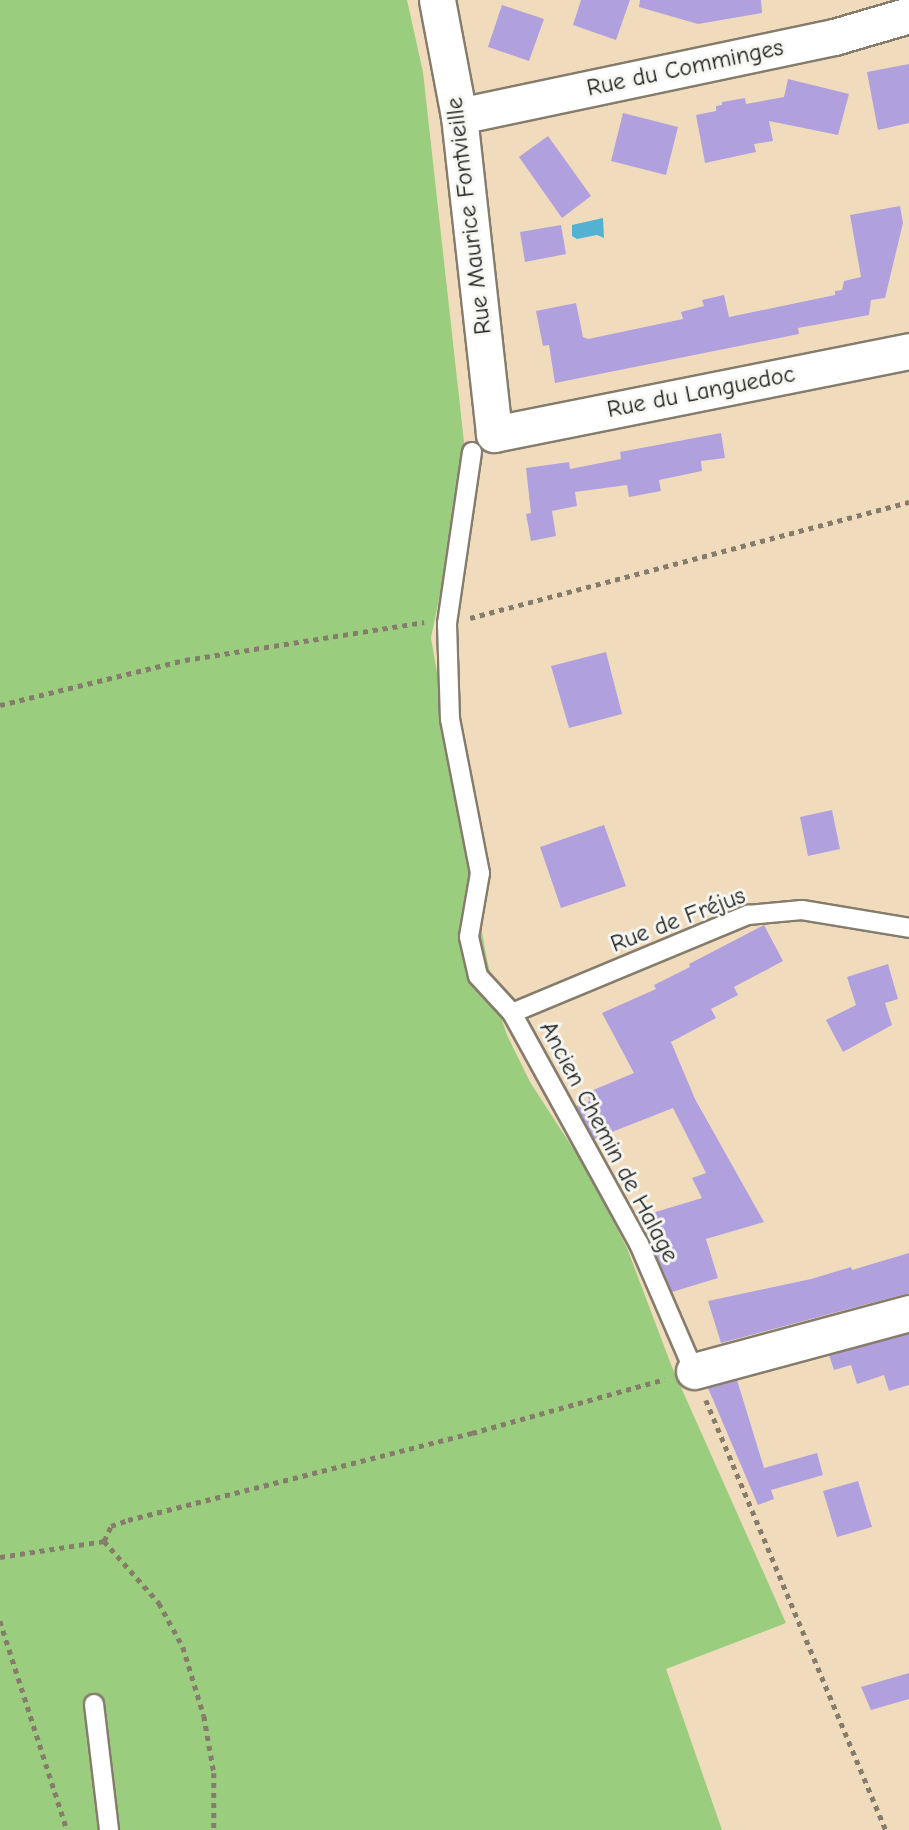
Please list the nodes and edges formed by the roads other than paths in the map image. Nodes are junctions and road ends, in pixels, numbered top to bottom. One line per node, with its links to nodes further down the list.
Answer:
1 (437, 0): 3 (street, Rue Maurice Fontvieille)
2 (909, 15): 3 (street, Rue du Comminges)
3 (459, 116): 5 (street, Rue Maurice Fontvieille)
4 (909, 351): 5 (street, Rue du Languedoc)
5 (483, 443): 7 (lane, Ancien Chemin de Halage)
6 (909, 928): 7 (lane, Rue de Fréjus)
7 (512, 1013): 9 (lane, Ancien Chemin de Halage)
8 (909, 1313): 9 (street)
9 (694, 1371)
10 (94, 1704): 11 (lane)
11 (109, 1830)

